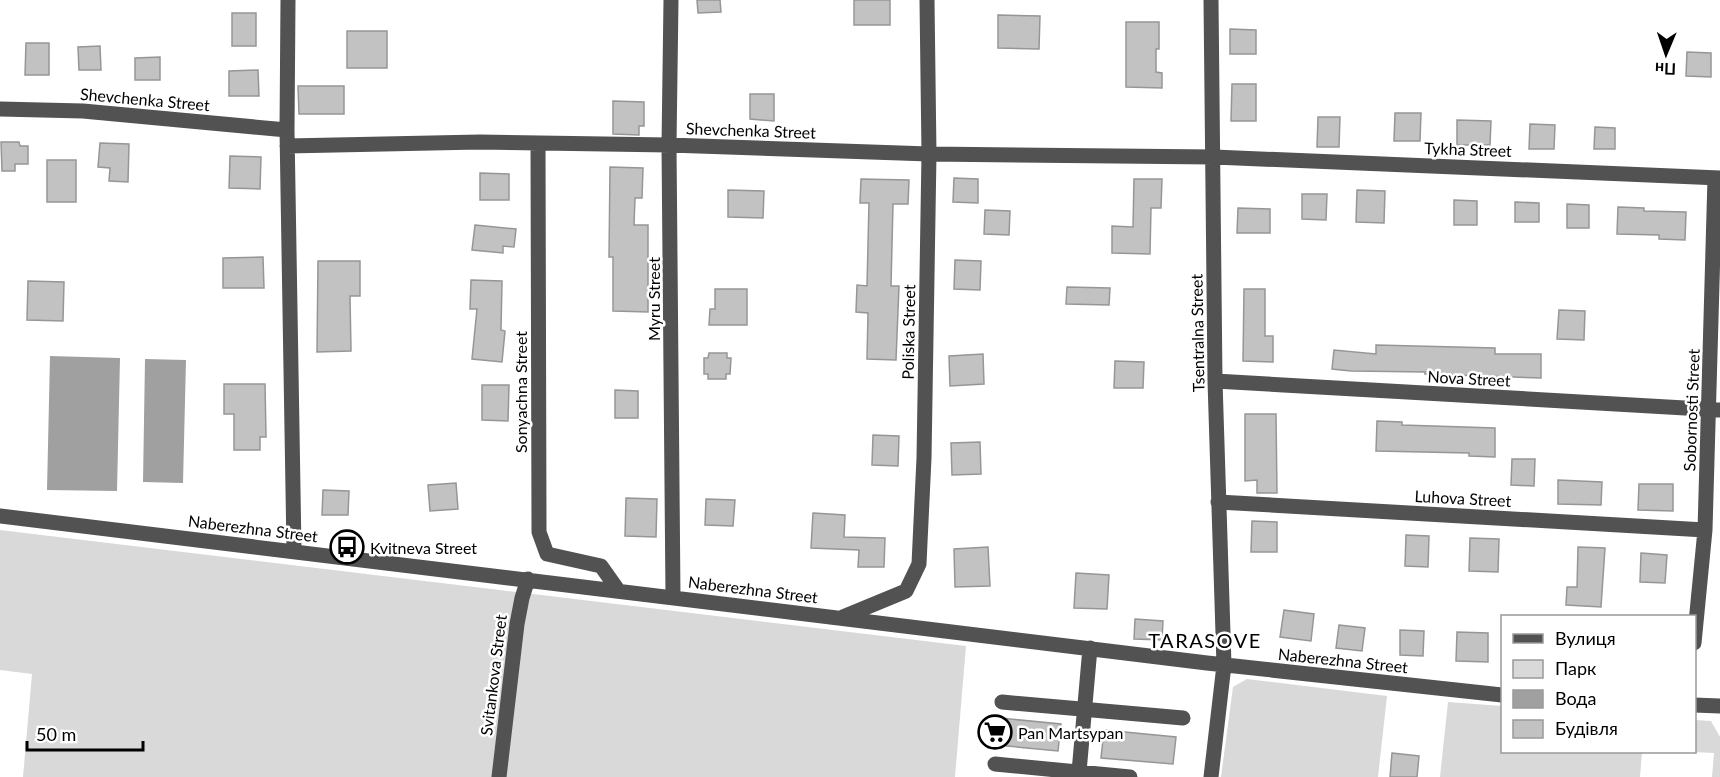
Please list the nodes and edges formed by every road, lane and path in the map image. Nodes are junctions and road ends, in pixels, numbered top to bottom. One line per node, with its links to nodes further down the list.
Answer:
1 (288, 0): 6 (street)
2 (670, 0): 8 (street, Myru Street)
3 (927, 0): 10 (street, Poliska Street)
4 (1211, 0): 11 (street, Tsentralna Street)
5 (0, 110): 6 (street, Shevchenka Street)
6 (287, 130): 9 (street)
7 (538, 143): 8 (street, Shevchenka Street); 9 (street, Shevchenka Street); 20 (street, Sonyachna Street)
8 (669, 145): 10 (street, Shevchenka Street); 21 (street, Myru Street)
9 (287, 146): 18 (street)
10 (929, 154): 11 (street, Shevchenka Street); 22 (street, Poliska Street)
11 (1214, 157): 12 (street, Tykha Street); 13 (street, Tsentralna Street)
12 (1717, 178): 14 (street, Sobornosti Street)
13 (1215, 381): 14 (street, Nova Street); 15 (street, Tsentralna Street)
14 (1715, 410): 17 (street, Sobornosti Street)
15 (1218, 502): 17 (street, Luhova Street); 25 (street, Tsentralna Street)
16 (0, 516): 18 (street, Naberezhna Street)
17 (1705, 530): 23 (street, Sobornosti Street)
18 (294, 550): 19 (street, Naberezhna Street)
19 (528, 579): 20 (street, Naberezhna Street); 35 (street, Svitankova Street)
20 (618, 590): 21 (street, Naberezhna Street)
21 (673, 597): 22 (street, Naberezhna Street)
22 (840, 618): 24 (street, Naberezhna Street)
23 (1696, 632)
24 (1090, 648): 25 (street, Naberezhna Street); 30 (street)
25 (1224, 665): 26 (street, Naberezhna Street); 37 (street, Tsentralna Street)
26 (1501, 695)
27 (1002, 702): 30 (street)
28 (1696, 705): 29 (street)
29 (1720, 706)
30 (1084, 709): 31 (street); 34 (street)
31 (1183, 718)
32 (995, 764): 33 (street)
33 (1029, 772): 34 (street)
34 (1078, 772): 36 (street)
35 (499, 777)
36 (1130, 777)
37 (1211, 777)

